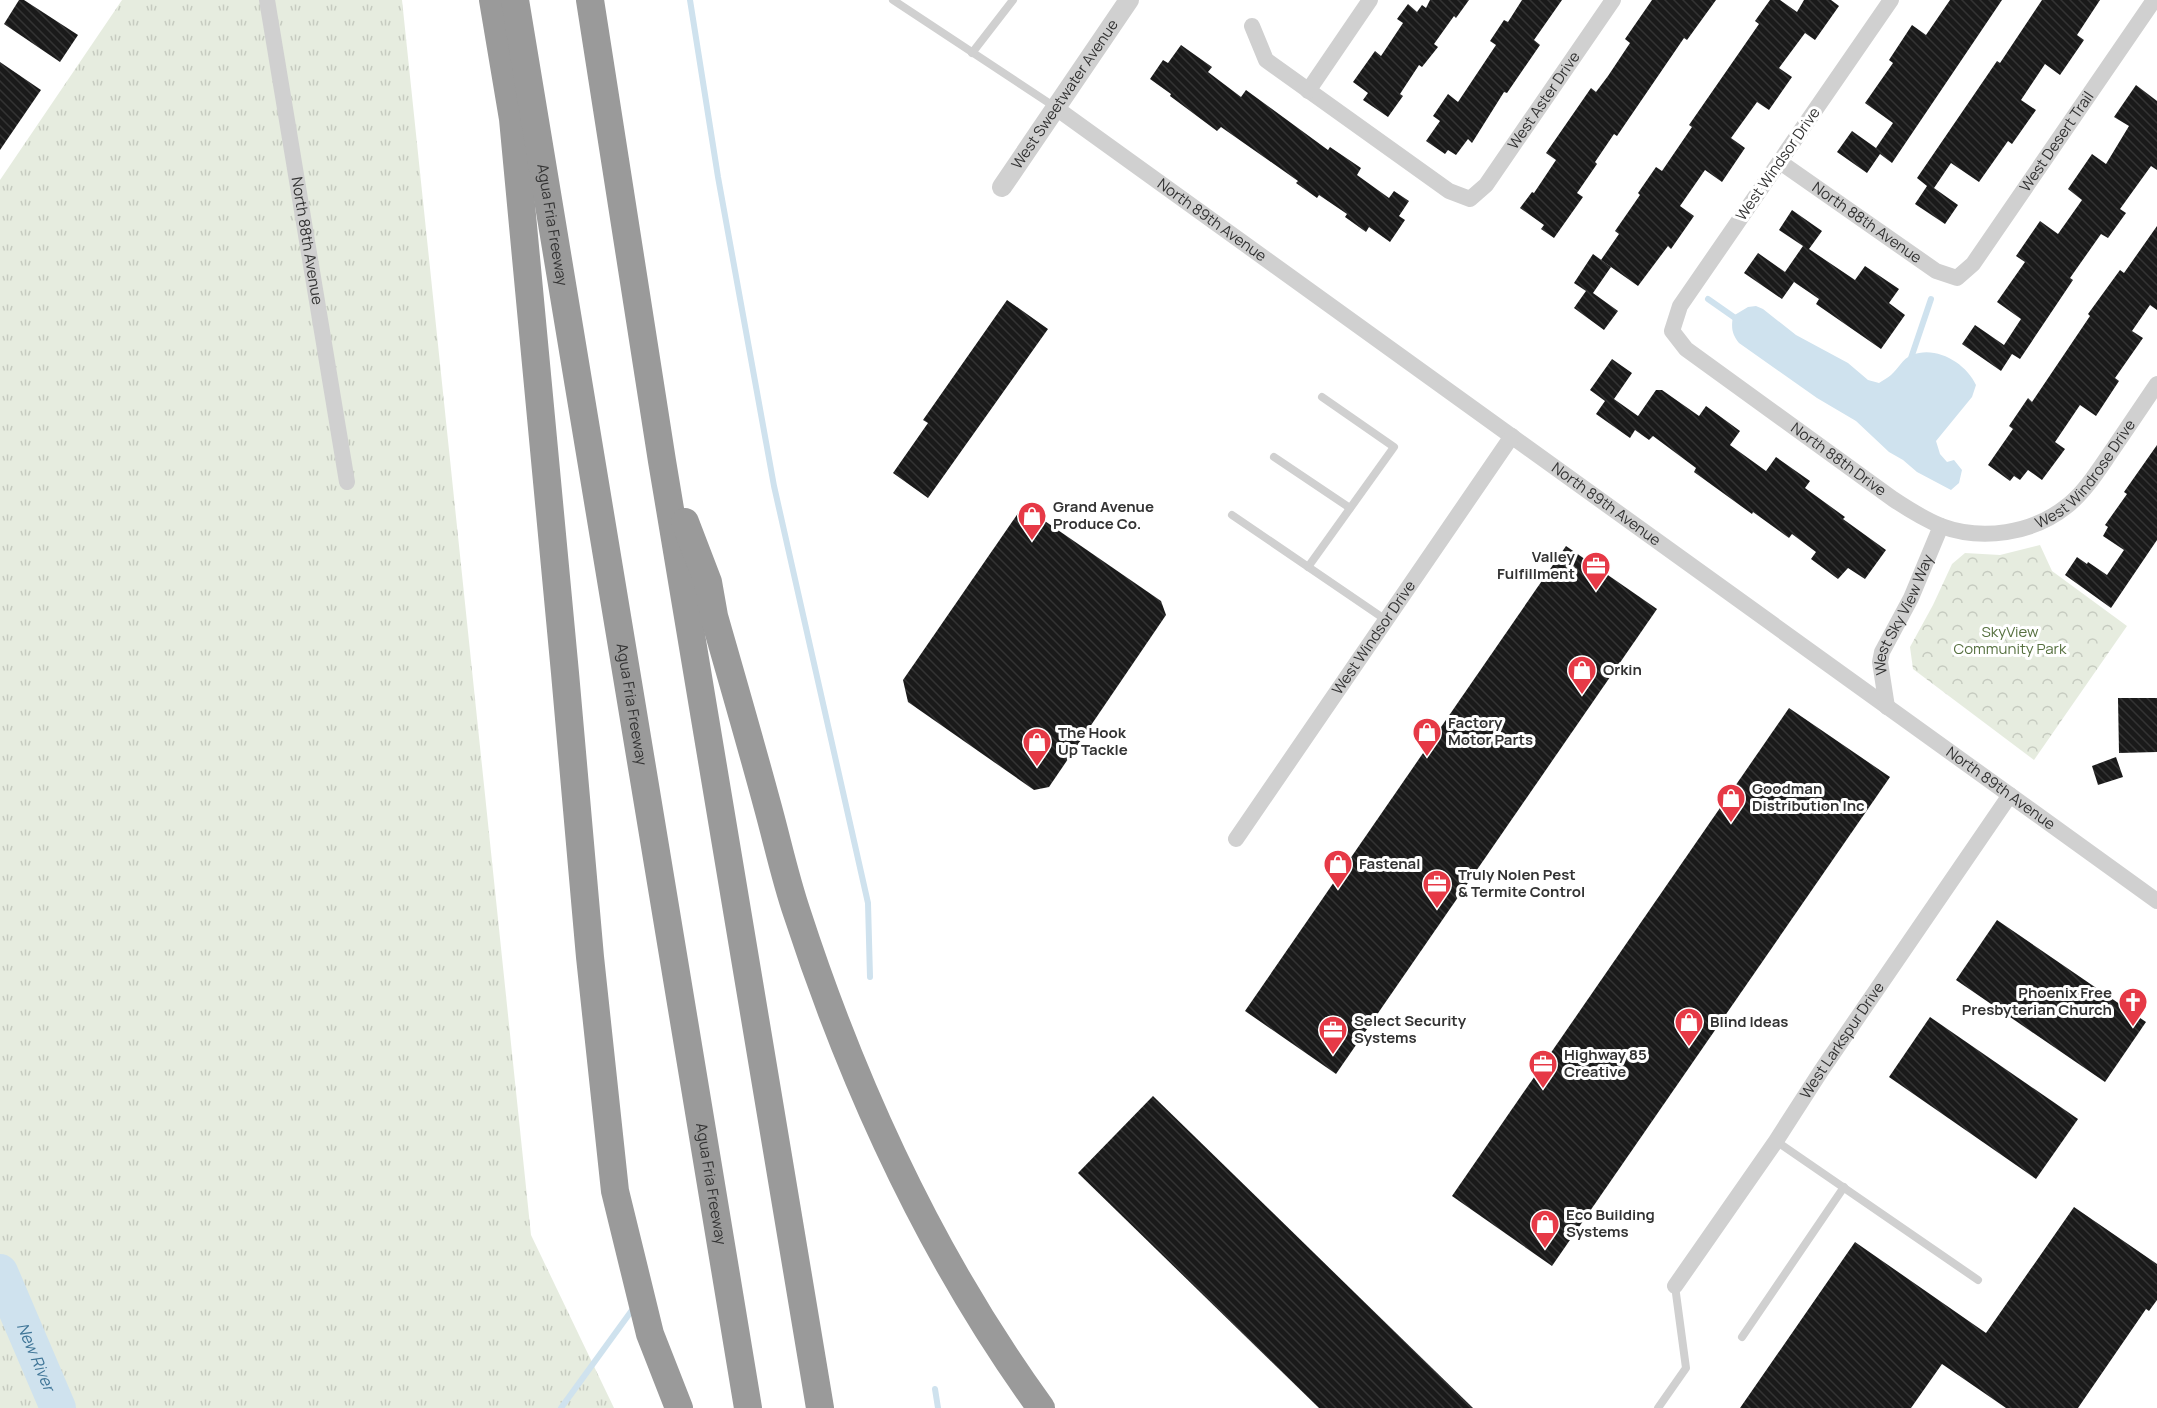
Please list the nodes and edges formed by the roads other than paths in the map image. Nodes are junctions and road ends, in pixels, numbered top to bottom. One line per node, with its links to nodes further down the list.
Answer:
1 (267, 0): 25 (street, North 88th Avenue)
2 (493, 0): 41 (highway)
3 (515, 0): 42 (highway, Agua Fria Freeway)
4 (590, 0): 24 (highway)
5 (893, 0): 13 (lane)
6 (1013, 0): 13 (lane)
7 (1129, 0): 15 (street, West Sweetwater Avenue)
8 (1370, 0): 14 (street)
9 (1613, 0): 14 (street, West Aster Drive)
10 (1891, 0): 16 (street, West Windsor Drive)
11 (2154, 0): 18 (street, West Desert Trail)
12 (1252, 26): 14 (street)
13 (972, 53): 15 (lane)
14 (1308, 91)
15 (1056, 108): 17 (street, West Sweetwater Avenue); 22 (street, North 89th Avenue)
16 (1780, 162): 18 (street, North 88th Avenue); 19 (street, West Windsor Drive)
17 (1002, 187)
18 (1957, 278)
19 (1672, 331): 28 (street, North 88th Drive)
20 (2157, 384): 29 (street, West Windrose Drive)
21 (1322, 397): 26 (lane)
22 (1512, 436): 31 (street, West Windsor Drive); 32 (street, North 89th Avenue)
23 (1274, 457): 26 (lane)
24 (662, 461): 43 (highway); 44 (highway)
25 (347, 482)
26 (1350, 508): 30 (lane)
27 (1232, 515): 30 (lane)
28 (1941, 525): 29 (street, North 88th Drive); 32 (street, West Sky View Way)
29 (2028, 527)
30 (1308, 567): 31 (lane)
31 (1386, 620): 34 (street, West Windsor Drive)
32 (1887, 707): 33 (street, North 89th Avenue)
33 (2010, 795): 35 (street, North 89th Avenue); 36 (street, West Larkspur Drive)
34 (1236, 839)
35 (2157, 901)
36 (1776, 1141): 37 (lane); 39 (street, West Larkspur Drive)
37 (1844, 1187): 38 (lane); 40 (lane)
38 (1978, 1280)
39 (1675, 1286): 45 (lane)
40 (1742, 1337)
41 (679, 1408)
42 (748, 1408)
43 (820, 1408)
44 (1041, 1408)
45 (1658, 1408)

